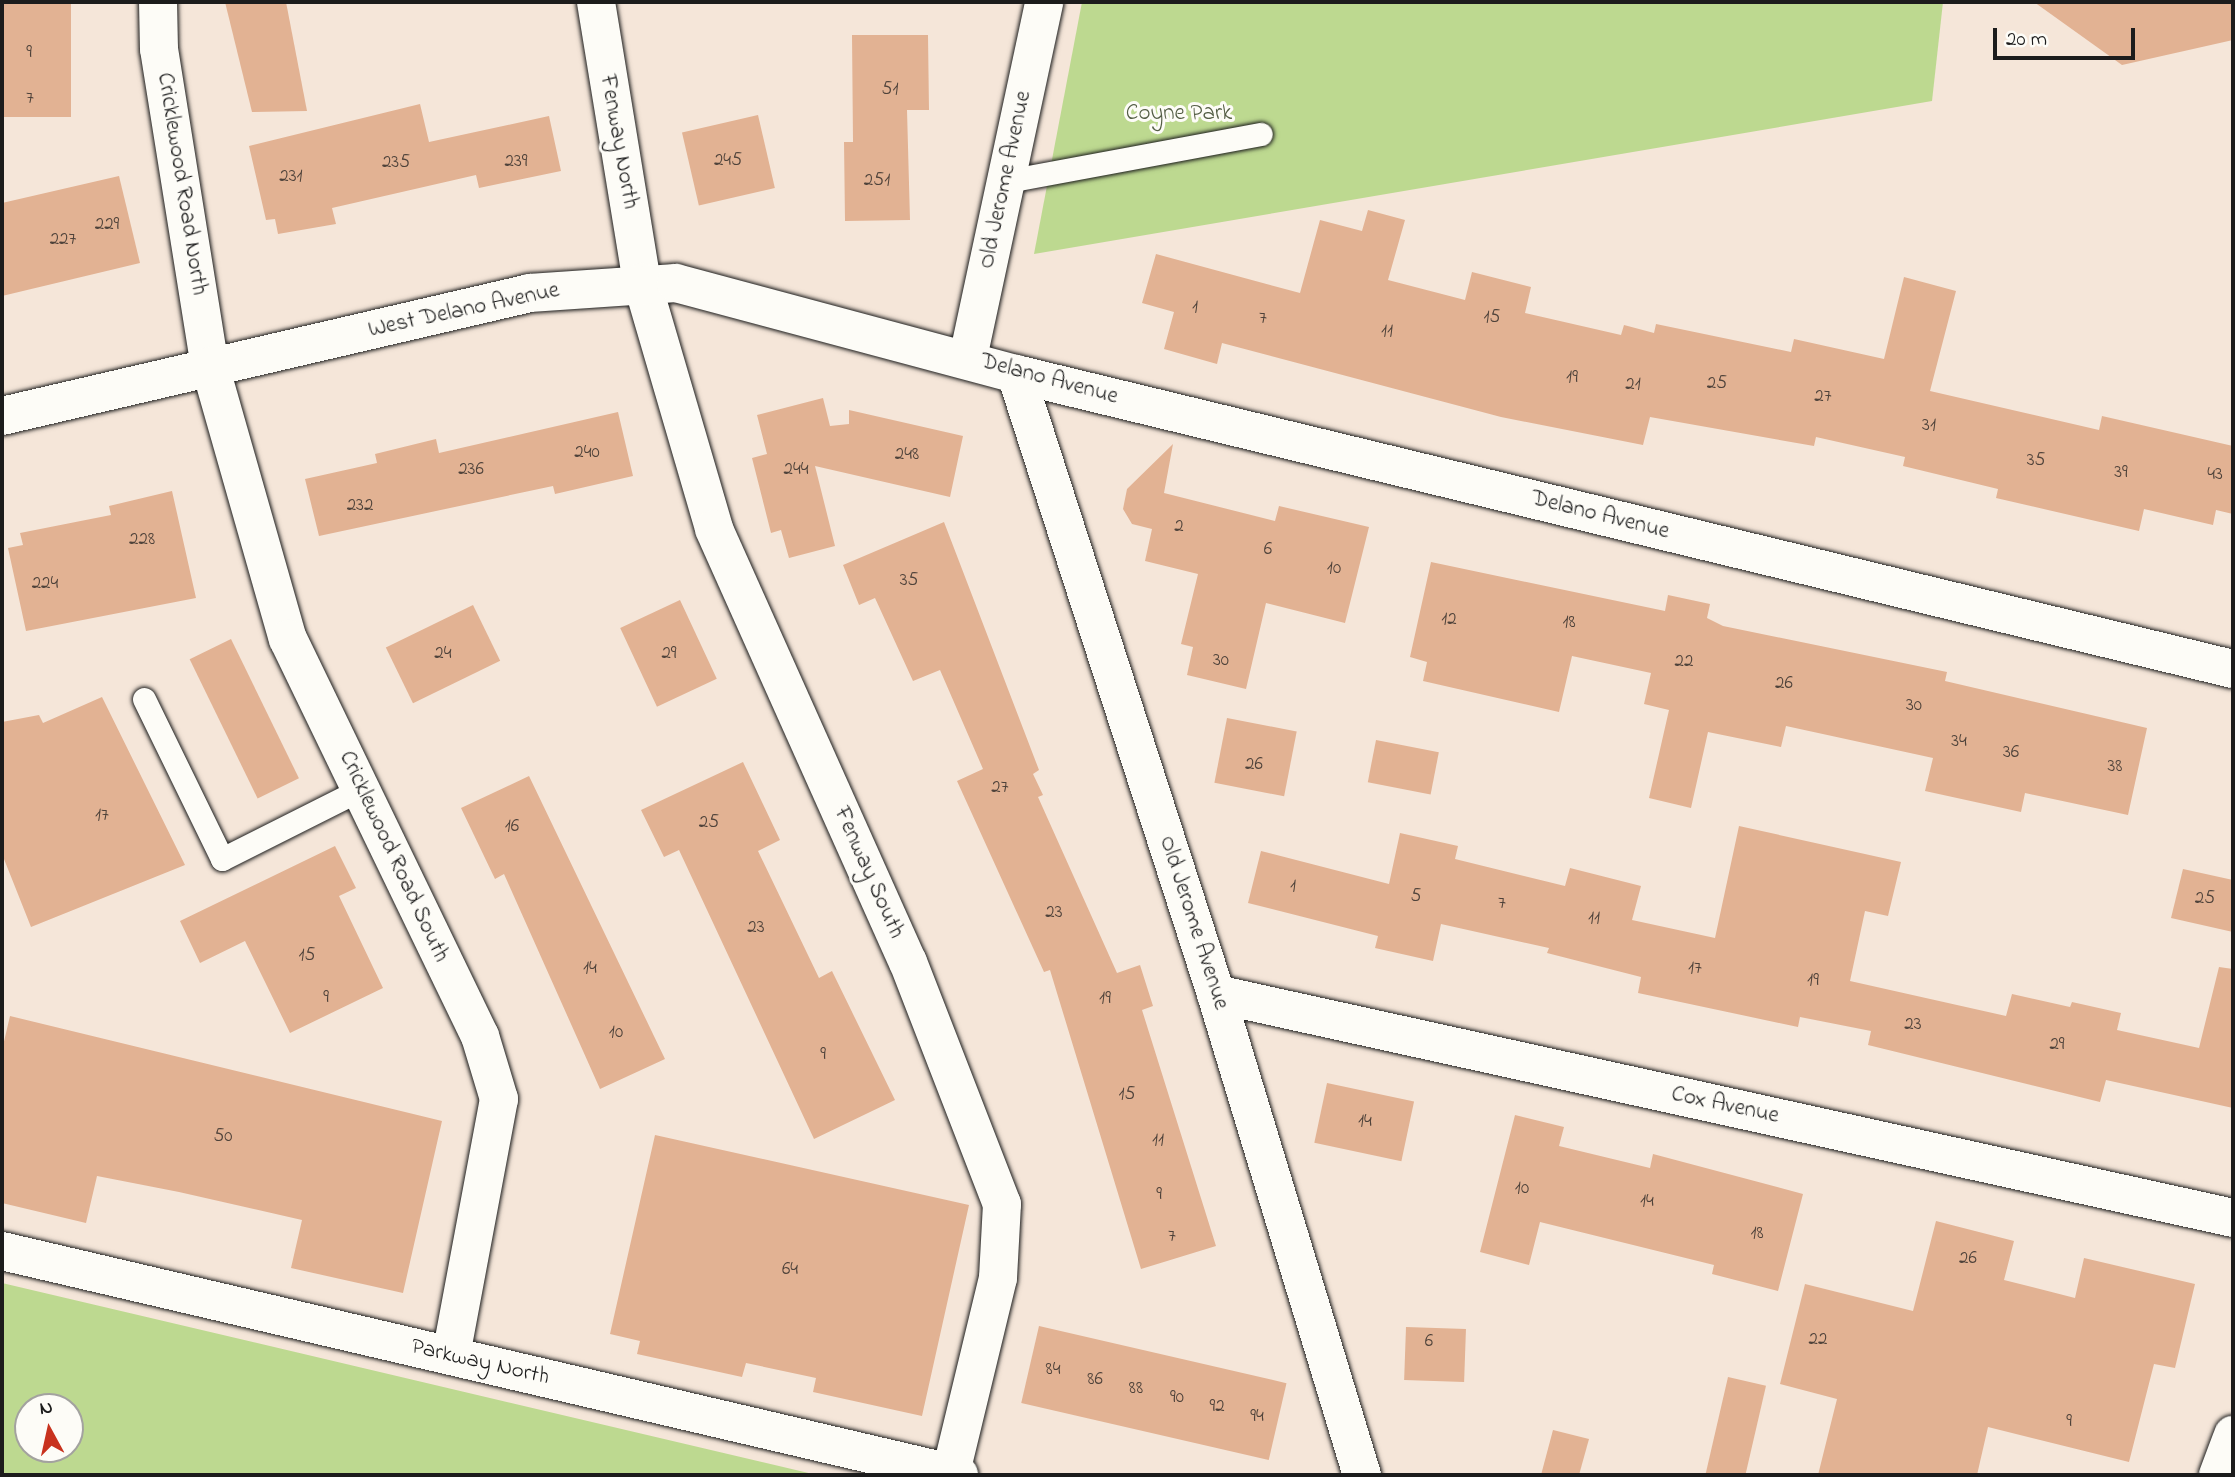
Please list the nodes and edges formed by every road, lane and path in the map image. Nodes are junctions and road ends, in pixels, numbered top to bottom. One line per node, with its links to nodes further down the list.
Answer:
1 (158, 2): 8 (street, Cricklewood Road North)
2 (596, 2): 6 (street, Fenway North)
3 (1044, 2): 5 (street, Old Jerome Avenue)
4 (1261, 134): 5 (lane)
5 (1007, 181): 7 (street, Old Jerome Avenue)
6 (642, 282): 7 (street, West Delano Avenue); 8 (street, West Delano Avenue); 19 (street, Fenway South)
7 (968, 358): 9 (street, Delano Avenue)
8 (210, 366): 10 (street, West Delano Avenue); 13 (street, Cricklewood Road South)
9 (1016, 374): 11 (street, Delano Avenue); 14 (street, Old Jerome Avenue)
10 (2, 416)
11 (2233, 669)
12 (144, 699): 13 (lane)
13 (359, 790): 17 (street, Cricklewood Road South)
14 (1216, 995): 15 (street, Cox Avenue); 20 (street, Old Jerome Avenue)
15 (2233, 1218)
16 (2, 1251): 17 (street, Parkway North)
17 (451, 1356): 19 (street, Parkway North)
18 (2233, 1435): 21 (street)
19 (955, 1474)
20 (1362, 1475)
21 (2218, 1475)

